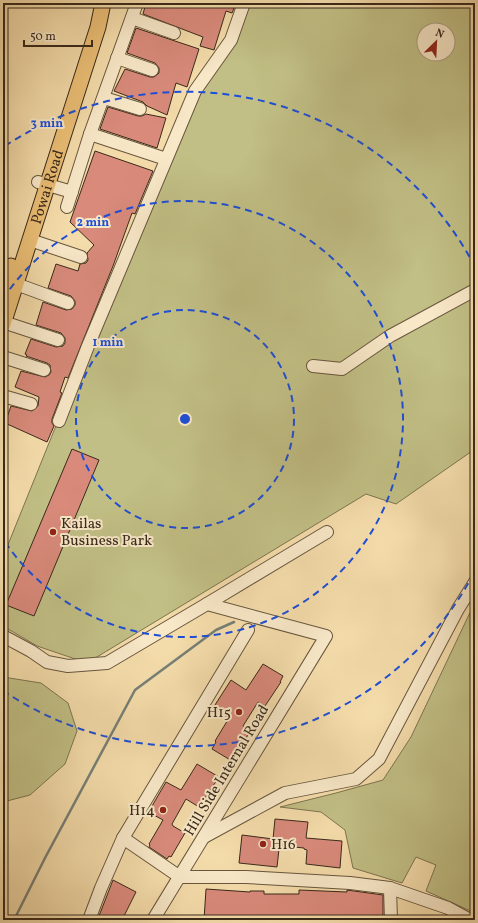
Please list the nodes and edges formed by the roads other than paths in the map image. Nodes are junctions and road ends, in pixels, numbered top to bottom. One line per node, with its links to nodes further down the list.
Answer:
1 (93, 3): 9 (main road, Powai Road)
2 (103, 3): 9 (main road, Powai Road)
3 (137, 3): 5 (street)
4 (244, 3): 13 (street)
5 (132, 18): 6 (street); 7 (street)
6 (174, 33)
7 (117, 58): 8 (street); 10 (street)
8 (152, 70)
9 (78, 76): 14 (main road, Powai Road)
10 (104, 98): 11 (street); 12 (street)
11 (140, 109)
12 (90, 134): 13 (street); 15 (street)
13 (166, 160): 29 (street)
14 (43, 184): 15 (street); 17 (main road, Powai Road); 19 (main road, Powai Road)
15 (72, 192): 16 (street)
16 (67, 207)
17 (30, 240): 18 (street); 19 (main road, Powai Road)
18 (81, 257)
19 (9, 287): 21 (street); 22 (main road, Powai Road)
20 (475, 290): 25 (street)
21 (68, 303)
22 (3, 323): 23 (street)
23 (58, 340)
24 (3, 357): 26 (street)
25 (312, 366)
26 (44, 370)
27 (3, 396): 28 (street)
28 (31, 404)
29 (59, 421)
30 (327, 532): 32 (street)
31 (475, 582): 36 (street)
32 (207, 604): 34 (street); 36 (street, Hill Side Internal Road)
33 (248, 630): 35 (street)
34 (3, 636)
35 (123, 838): 37 (street); 39 (street)
36 (203, 838): 37 (street, Hill Side Internal Road)
37 (180, 877): 38 (street); 40 (street, Hill Side Internal Road)
38 (390, 888): 41 (street); 42 (street)
39 (89, 920)
40 (153, 920)
41 (391, 920)
42 (470, 920)

